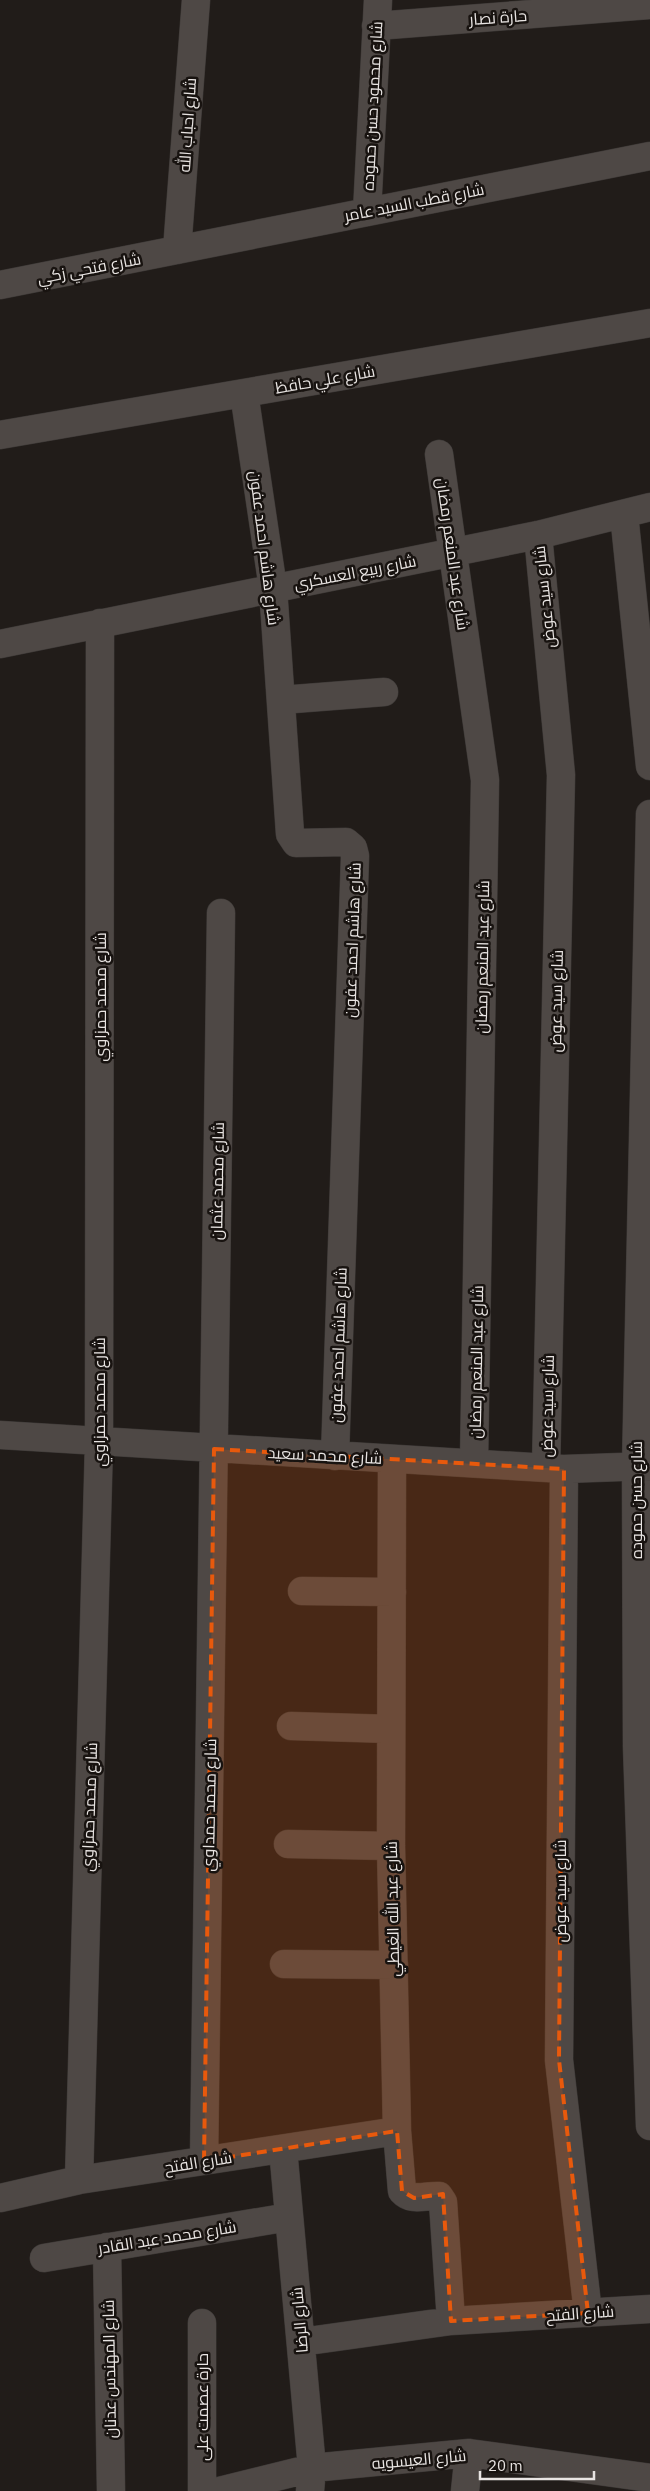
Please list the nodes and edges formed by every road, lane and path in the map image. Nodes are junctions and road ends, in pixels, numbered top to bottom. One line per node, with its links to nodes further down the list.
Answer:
1 (196, 0): 6 (street, شارع احباب الله)
2 (650, 5): 3 (street, حارة نصار)
3 (377, 13): 5 (street, شارع محمود حسن حموده)
4 (650, 156): 5 (street, شارع قطب السيد عامر)
5 (367, 212): 6 (street, شارع قطب السيد عامر)
6 (177, 250): 7 (street, شارع فتحي زكي)
7 (0, 285)
8 (650, 323): 9 (street, شارع علي حافظ)
9 (244, 393): 10 (street, شارع علي حافظ); 16 (street, شارع هاشم احمد عفون)
10 (0, 435)
11 (439, 454): 15 (street, شارع عبد المنعم رمضان)
12 (650, 507): 13 (street, شارع ربيع العسكري)
13 (624, 514): 14 (street, شارع ربيع العسكري); 21 (street)
14 (538, 535): 15 (street, شارع ربيع العسكري); 31 (street, شارع سيد عوض)
15 (453, 552): 16 (street, شارع ربيع العسكري); 29 (street, شارع عبد المنعم رمضان)
16 (273, 588): 17 (street, شارع ربيع العسكري); 20 (street, شارع هاشم احمد عفون)
17 (100, 623): 18 (street, شارع ربيع العسكري); 25 (street, شارع محمد حمزاوي)
18 (0, 644)
19 (384, 692): 20 (street)
20 (281, 700): 27 (street, شارع هاشم احمد عفون)
21 (650, 766)
22 (650, 814): 30 (street, شارع حسن حموده)
23 (221, 913): 26 (street, شارع محمد عثمان)
24 (0, 1435): 25 (street, شارع محمد سعيد)
25 (99, 1443): 26 (street, شارع محمد سعيد); 44 (street, شارع محمد حمزاوي)
26 (214, 1449): 27 (street, شارع محمد سعيد); 43 (street, شارع محمد حمداوي)
27 (335, 1456): 28 (street, شارع محمد سعيد)
28 (392, 1459): 29 (street, شارع محمد سعيد); 33 (street, شارع عبد الله الغيطي)
29 (474, 1463): 31 (street, شارع محمد سعيد)
30 (643, 1466): 31 (street, شارع محمد سعيد); 40 (street, شارع حسن حموده)
31 (555, 1468): 50 (street, شارع سيد عوض)
32 (302, 1591): 33 (street)
33 (392, 1592): 35 (street, شارع عبد الله الغيطي)
34 (292, 1726): 35 (street)
35 (391, 1729): 37 (street, شارع عبد الله الغيطي)
36 (288, 1844): 37 (street)
37 (391, 1846): 39 (street, شارع عبد الله الغيطي)
38 (284, 1964): 39 (street)
39 (394, 1965): 41 (street, شارع عبد الله الغيطي)
40 (650, 2126)
41 (398, 2131): 42 (street, شارع الفتح); 51 (street, شارع عبد الله الغيطي)
42 (283, 2149): 43 (street, شارع الفتح); 46 (street, شارع الرضا)
43 (204, 2161): 44 (street, شارع الفتح)
44 (79, 2180): 45 (street, شارع الفتح)
45 (0, 2198)
46 (290, 2217): 47 (street, شارع محمد عبد القادر); 53 (street, شارع الرضا)
47 (107, 2247): 48 (street, شارع محمد عبد القادر); 58 (street, شارع المهندس عدنان)
48 (44, 2258)
49 (650, 2309): 50 (street, شارع الفتح)
50 (588, 2313): 51 (street, شارع الفتح)
51 (451, 2321): 53 (street, شارع الفتح)
52 (202, 2323): 59 (street, حارة عصمت على)
53 (301, 2342): 56 (street, شارع الرضا)
54 (469, 2453): 56 (street, شارع العيسويه); 57 (street, شارع العيسويه); 61 (street)
55 (650, 2478): 57 (street, شارع العيسويه)
56 (311, 2480): 60 (street, شارع العيسويه)
57 (611, 2481)
58 (111, 2491)
59 (202, 2491)
60 (219, 2491)
61 (465, 2491)

